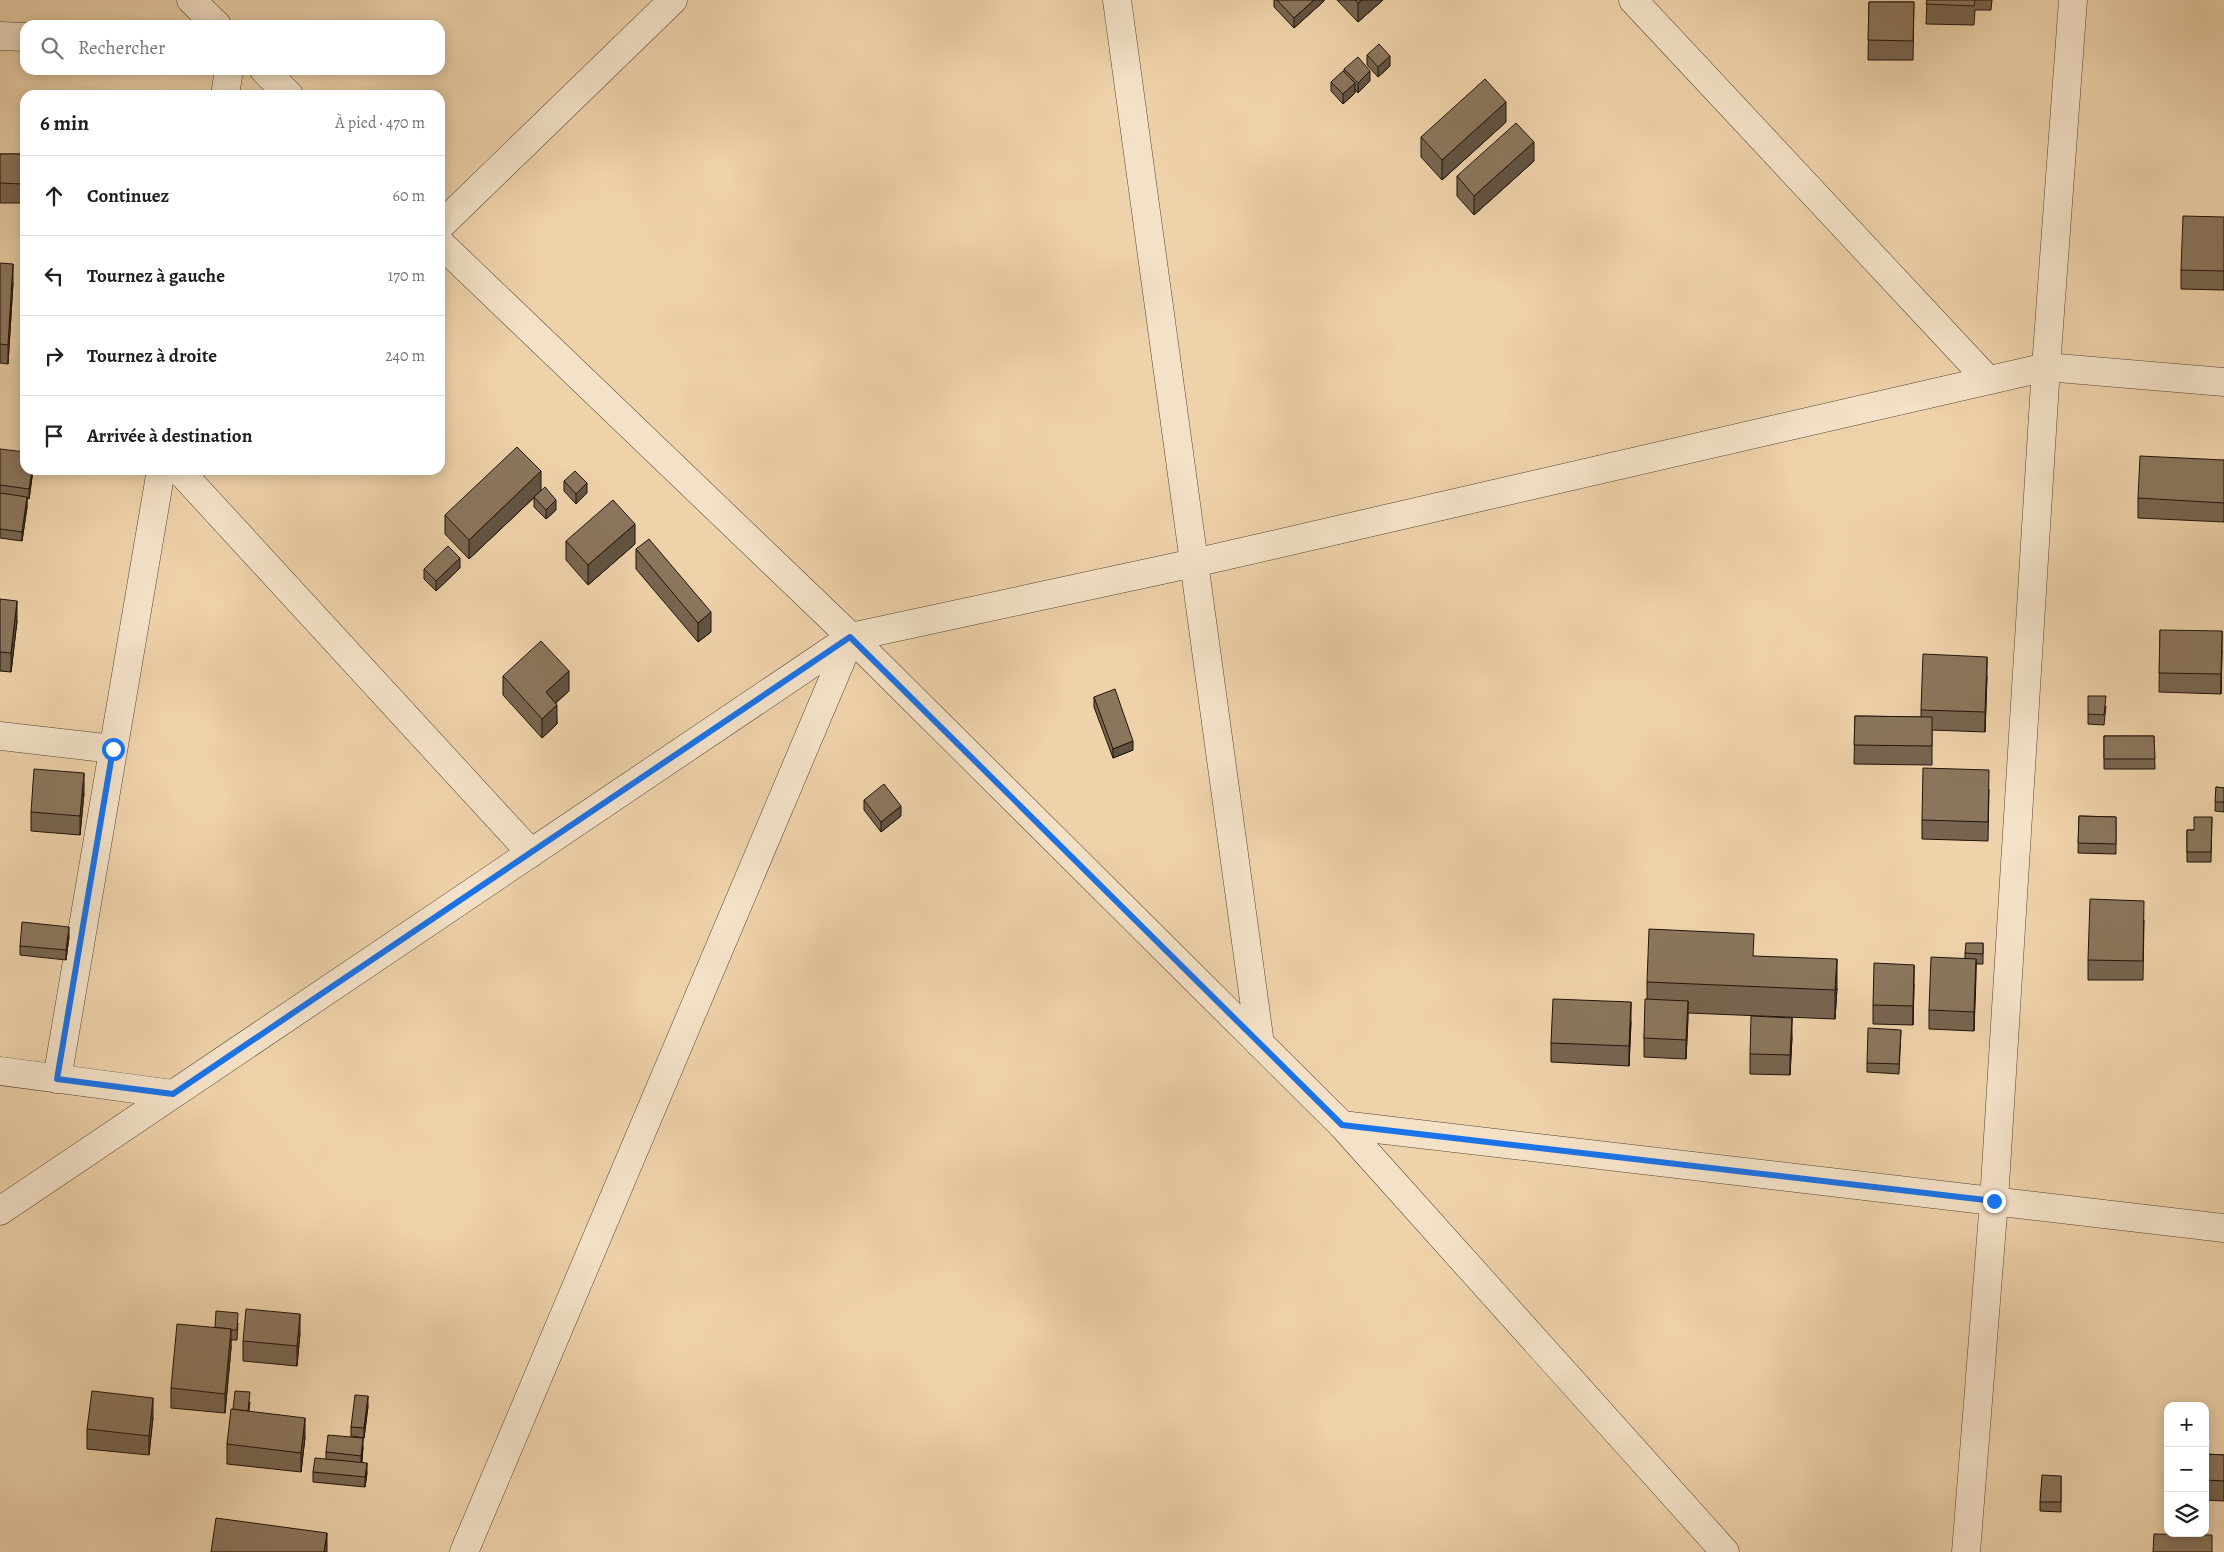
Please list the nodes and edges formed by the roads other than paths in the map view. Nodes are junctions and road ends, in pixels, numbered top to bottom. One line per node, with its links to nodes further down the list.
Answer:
1 (191, 0): 6 (street)
2 (673, 0): 13 (street)
3 (1117, 0): 20 (street)
4 (1632, 0): 16 (street)
5 (2073, 0): 15 (street)
6 (212, 20)
7 (0, 36): 8 (street)
8 (20, 37)
9 (228, 75): 11 (street)
10 (269, 75): 12 (street)
11 (226, 90)
12 (284, 90)
13 (445, 221)
14 (445, 248): 21 (street)
15 (2046, 367): 16 (street); 17 (street); 30 (street)
16 (1988, 380): 20 (street)
17 (2224, 382)
18 (160, 475): 23 (street)
19 (184, 475): 24 (street)
20 (1194, 563): 21 (street); 25 (street)
21 (850, 637): 24 (street); 25 (street); 33 (street)
22 (0, 736): 23 (street)
23 (113, 749): 27 (street)
24 (531, 853): 28 (street)
25 (1260, 1044): 29 (street)
26 (0, 1071): 27 (street)
27 (57, 1079): 28 (street)
28 (173, 1094): 31 (street)
29 (1342, 1125): 30 (street); 34 (street)
30 (1994, 1201): 32 (street); 35 (street)
31 (0, 1212)
32 (2224, 1228)
33 (464, 1552)
34 (1725, 1552)
35 (1966, 1552)

